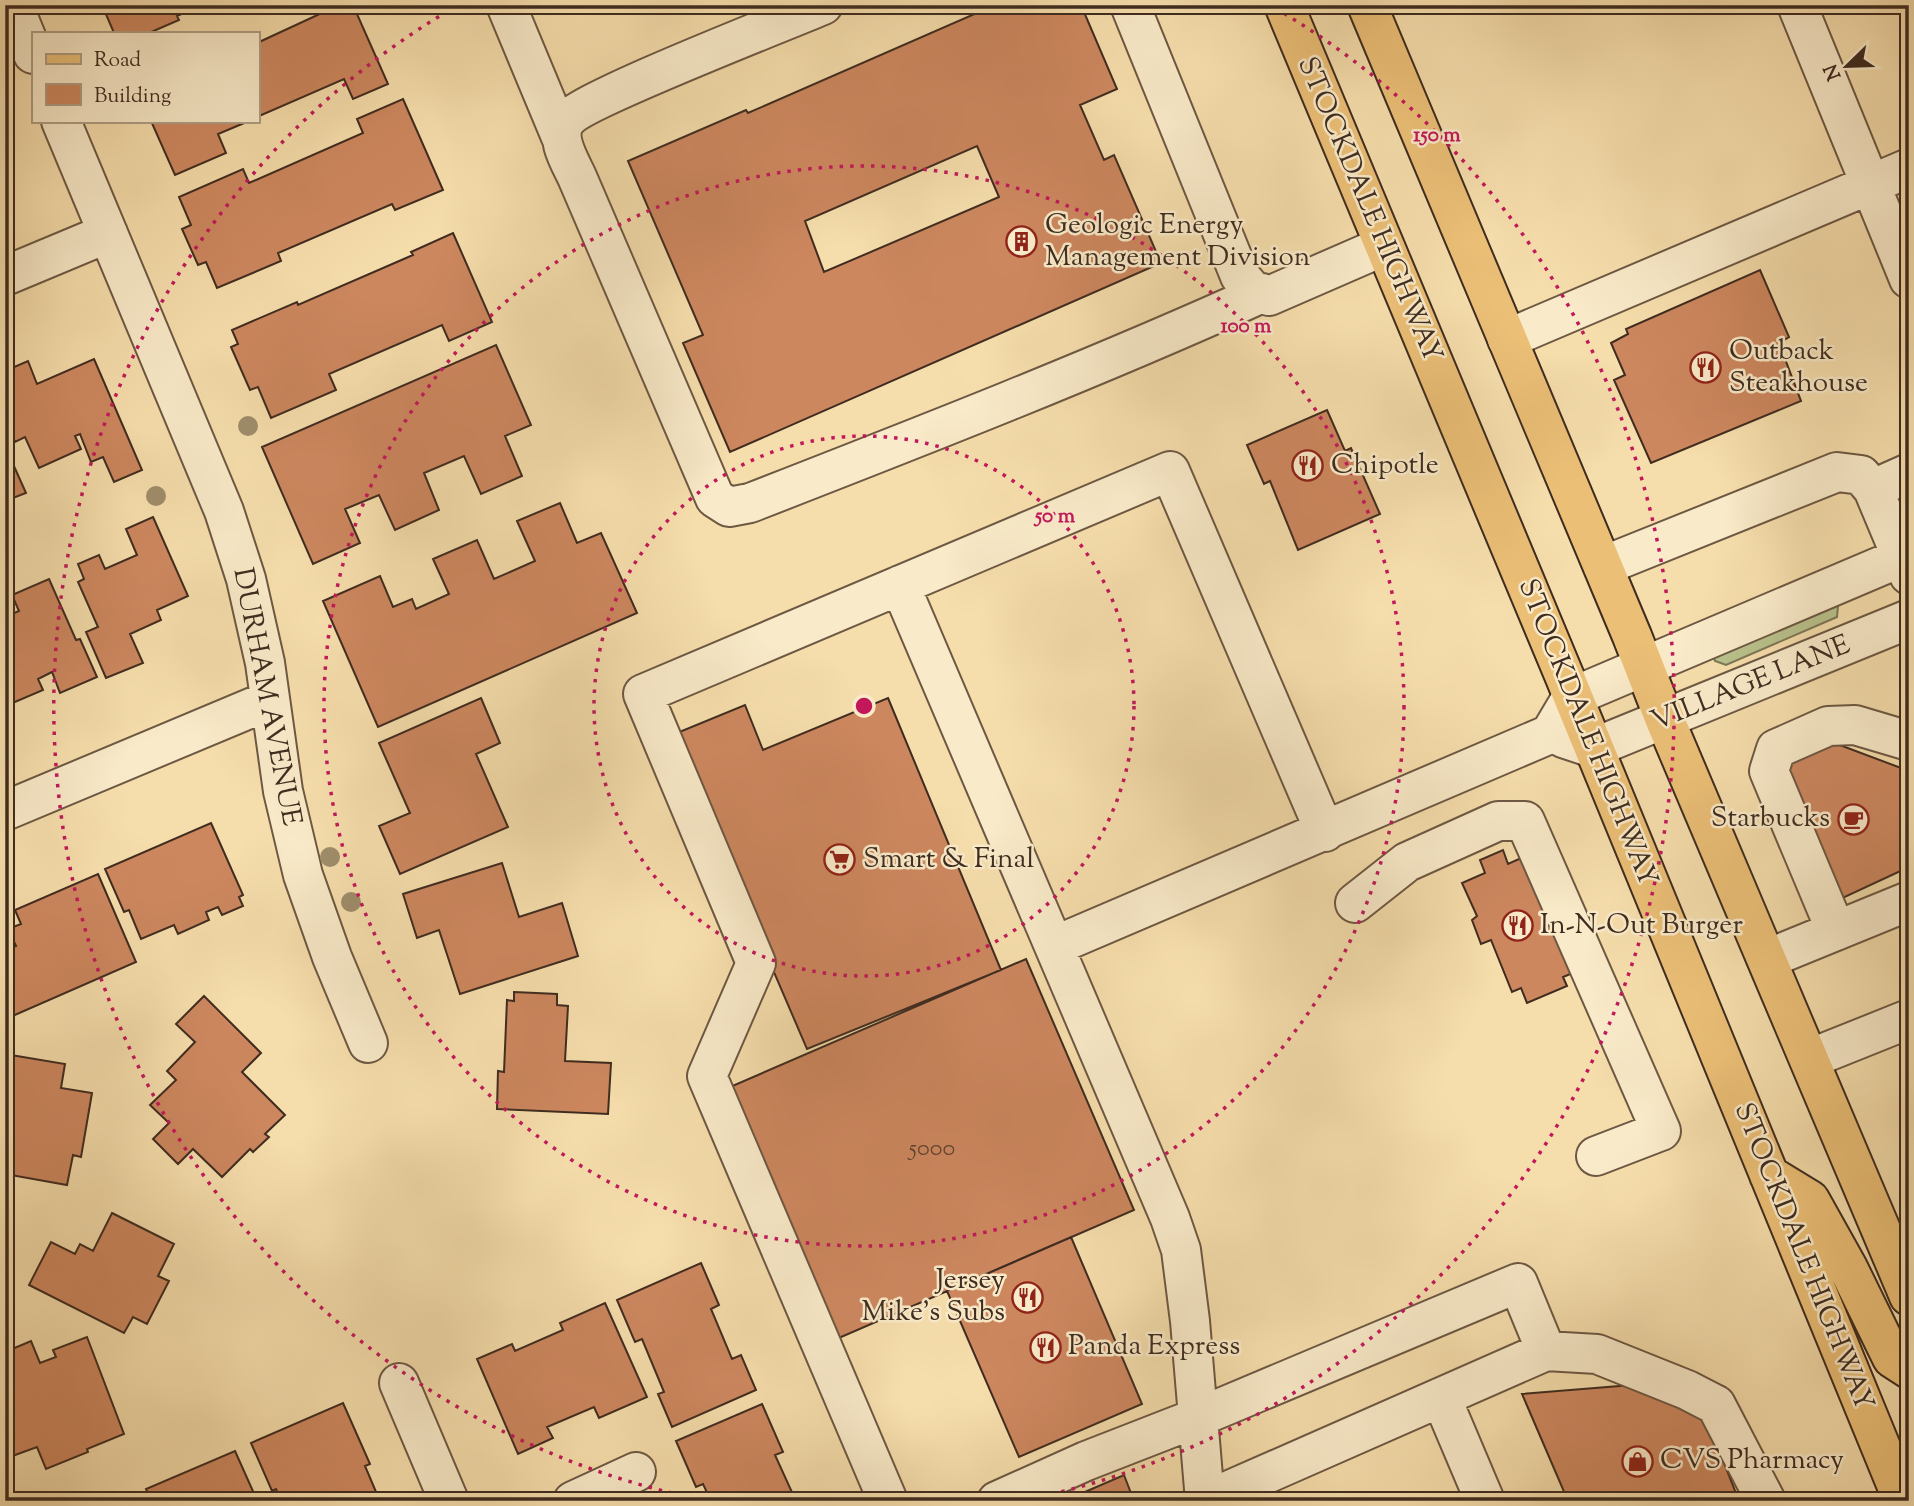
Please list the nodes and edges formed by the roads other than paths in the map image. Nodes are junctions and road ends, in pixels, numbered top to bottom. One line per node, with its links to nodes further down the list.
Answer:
1 (13, 5): 8 (street)
2 (506, 5): 10 (street)
3 (823, 5): 10 (street)
4 (1130, 5): 17 (street)
5 (1284, 5): 14 (main road, STOCKDALE HIGHWAY)
6 (1367, 5): 18 (main road)
7 (1797, 5): 12 (street)
8 (32, 52)
9 (61, 122): 13 (street, DURHAM AVENUE)
10 (561, 137): 17 (street)
11 (1909, 168): 12 (street)
12 (1869, 185): 16 (street); 18 (street)
13 (108, 233): 15 (street); 27 (street, DURHAM AVENUE)
14 (1384, 246): 17 (street); 26 (main road, STOCKDALE HIGHWAY)
15 (5, 275)
16 (1909, 279)
17 (1251, 284)
18 (1507, 338): 22 (main road)
19 (1909, 473): 20 (street)
20 (1874, 489): 21 (street); 22 (street)
21 (1906, 562): 25 (street)
22 (1603, 566): 25 (main road)
23 (900, 585): 33 (street); 37 (street); 53 (street)
24 (1909, 619): 28 (street, VILLAGE LANE)
25 (1644, 666): 26 (street); 28 (main road)
26 (1572, 697): 29 (street); 31 (main road, STOCKDALE HIGHWAY)
27 (270, 700): 32 (street); 40 (street, DURHAM AVENUE)
28 (1665, 720): 31 (street, VILLAGE LANE); 38 (main road)
29 (1550, 734): 31 (street); 33 (street)
30 (1909, 741): 36 (street)
31 (1593, 748): 43 (main road, STOCKDALE HIGHWAY)
32 (5, 811)
33 (1325, 832): 37 (street)
34 (1909, 901): 36 (street)
35 (1355, 903): 42 (street)
36 (1836, 931): 38 (street)
37 (1054, 946): 49 (street)
38 (1767, 959): 41 (main road)
39 (1909, 1019): 41 (street)
40 (368, 1043)
41 (1809, 1059): 44 (main road)
42 (1596, 1156)
43 (1769, 1175): 46 (main road); 58 (main road, STOCKDALE HIGHWAY)
44 (1909, 1296)
45 (1546, 1351): 48 (street); 49 (street); 57 (street)
46 (1909, 1369)
47 (399, 1383): 51 (street)
48 (1441, 1397): 55 (street); 56 (street)
49 (1199, 1417): 54 (street); 55 (street)
50 (636, 1472): 52 (street)
51 (449, 1501)
52 (573, 1501)
53 (888, 1501)
54 (997, 1501)
55 (1205, 1501)
56 (1485, 1501)
57 (1766, 1501)
58 (1903, 1501)

